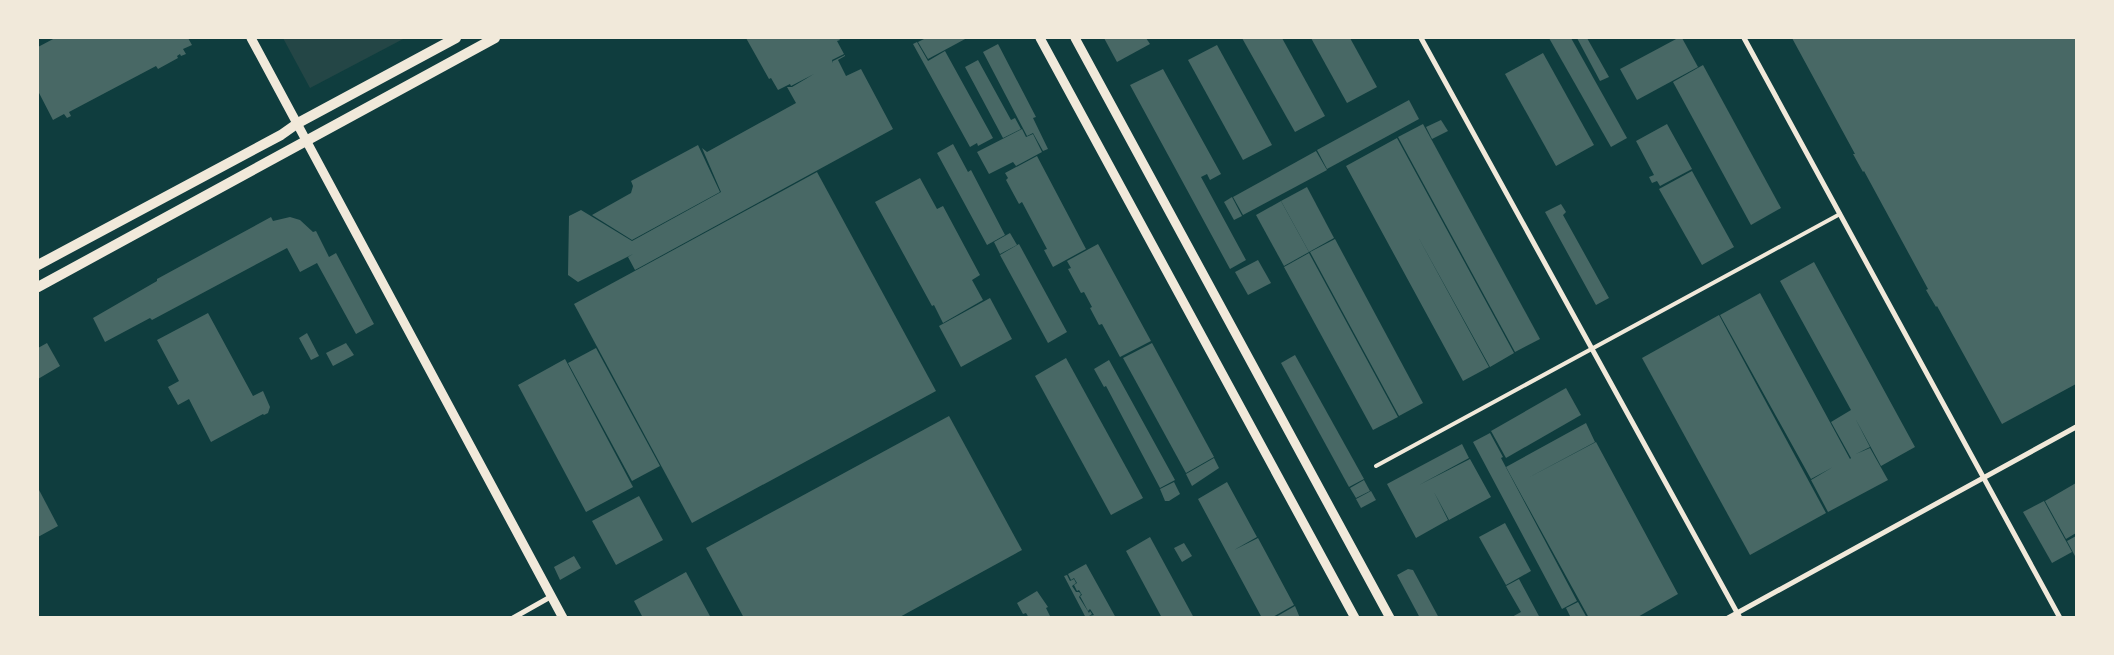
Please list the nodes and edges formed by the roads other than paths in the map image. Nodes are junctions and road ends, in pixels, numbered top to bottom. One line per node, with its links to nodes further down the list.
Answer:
1 (252, 38): 8 (street)
2 (456, 38): 8 (main road)
3 (495, 38): 9 (main road)
4 (1040, 38): 21 (street)
5 (1075, 38): 22 (street)
6 (1422, 38): 13 (street)
7 (1744, 38): 10 (street)
8 (298, 123): 9 (street); 11 (main road)
9 (308, 140): 12 (main road); 17 (street)
10 (1840, 214): 13 (lane); 16 (street)
11 (38, 265)
12 (38, 287)
13 (1593, 349): 15 (lane); 18 (street)
14 (2076, 427): 16 (street)
15 (1376, 466)
16 (1984, 478): 18 (street); 24 (street)
17 (552, 596): 19 (street); 20 (street)
18 (1739, 615): 23 (street)
19 (513, 618)
20 (563, 618)
21 (1355, 618)
22 (1390, 618)
23 (1728, 618)
24 (2060, 618)

